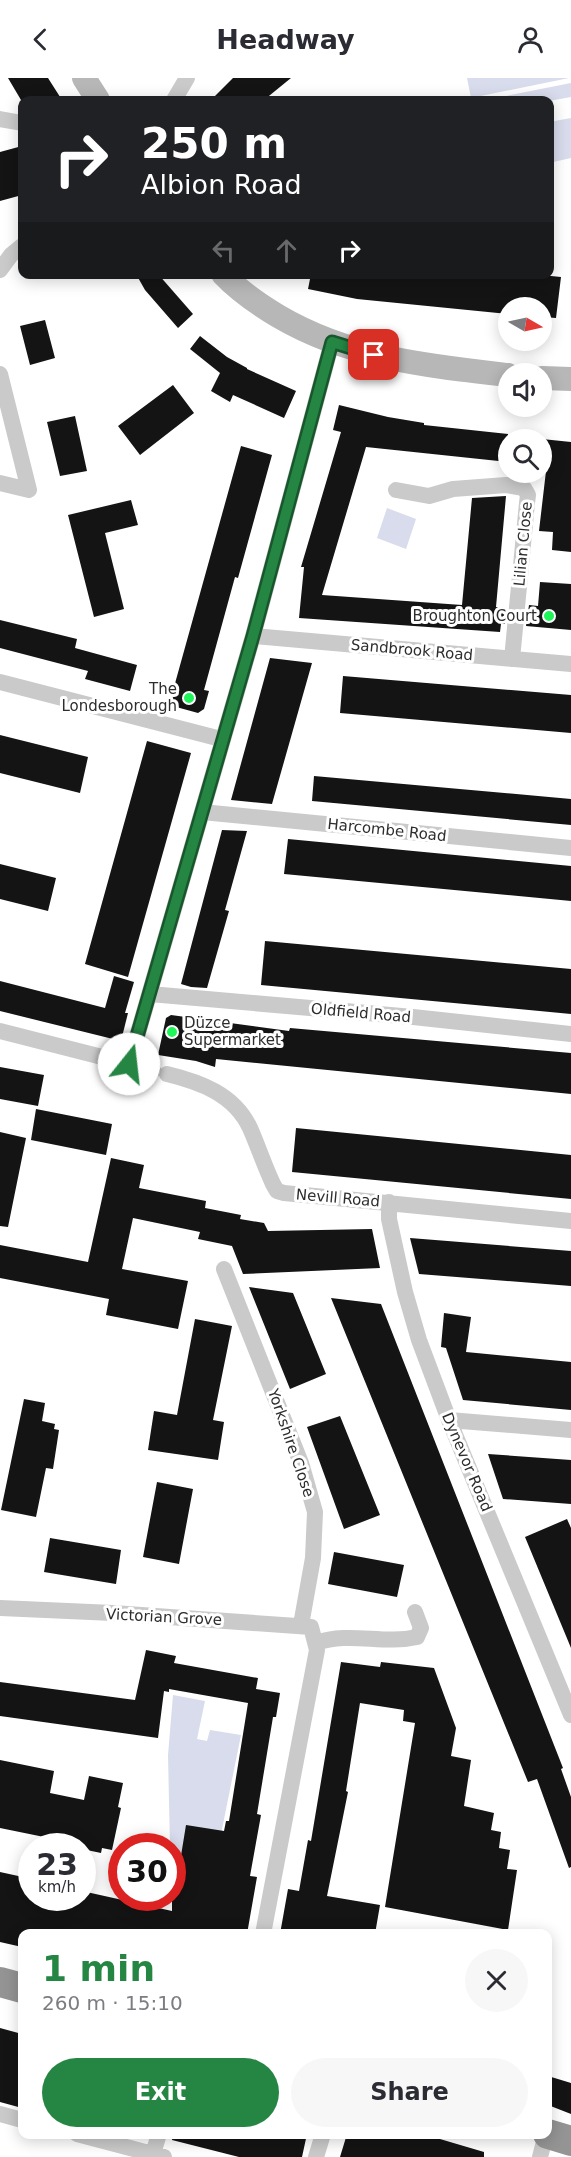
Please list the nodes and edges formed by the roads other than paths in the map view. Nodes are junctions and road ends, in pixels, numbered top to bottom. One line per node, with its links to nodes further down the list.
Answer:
1 (84, 78): 3 (main road)
2 (187, 78): 4 (street)
3 (95, 96)
4 (176, 96)
5 (0, 119): 6 (street)
6 (18, 122)
7 (18, 249): 8 (street)
8 (0, 270)
9 (229, 279): 10 (main road)
10 (332, 342): 12 (main road); 17 (street)
11 (0, 374): 15 (street)
12 (498, 374)
13 (552, 378): 14 (main road)
14 (571, 379)
15 (0, 483)
16 (396, 490): 18 (street, Lilian Close)
17 (253, 636): 18 (street, Sandbrook Road); 21 (street)
18 (512, 659): 19 (street, Sandbrook Road)
19 (571, 664)
20 (0, 682): 21 (street)
21 (221, 740): 22 (street)
22 (202, 812): 23 (street, Harcombe Road); 24 (street)
23 (571, 848)
24 (150, 994): 26 (street, Oldfield Road); 27 (street)
25 (0, 1031): 27 (street, Nevill Road)
26 (571, 1034)
27 (129, 1064): 28 (street, Nevill Road)
28 (389, 1202): 29 (street, Nevill Road); 31 (street, Dynevor Road)
29 (571, 1221)
30 (224, 1269): 35 (street, Yorkshire Close)
31 (449, 1420): 32 (street); 37 (street, Dynevor Road)
32 (571, 1430)
33 (0, 1608): 35 (street, Victorian Grove)
34 (415, 1612): 36 (street)
35 (301, 1625): 36 (street)
36 (316, 1643): 38 (street)
37 (571, 1715)
38 (264, 1929)
39 (0, 1982): 40 (highway)
40 (18, 1987)
41 (0, 2115): 42 (street)
42 (18, 2119)
43 (552, 2135): 48 (highway)
44 (95, 2139): 49 (street)
45 (159, 2139): 49 (street)
46 (321, 2139): 50 (street)
47 (545, 2139): 51 (street)
48 (571, 2141)
49 (157, 2156)
50 (316, 2157)
51 (540, 2157)

